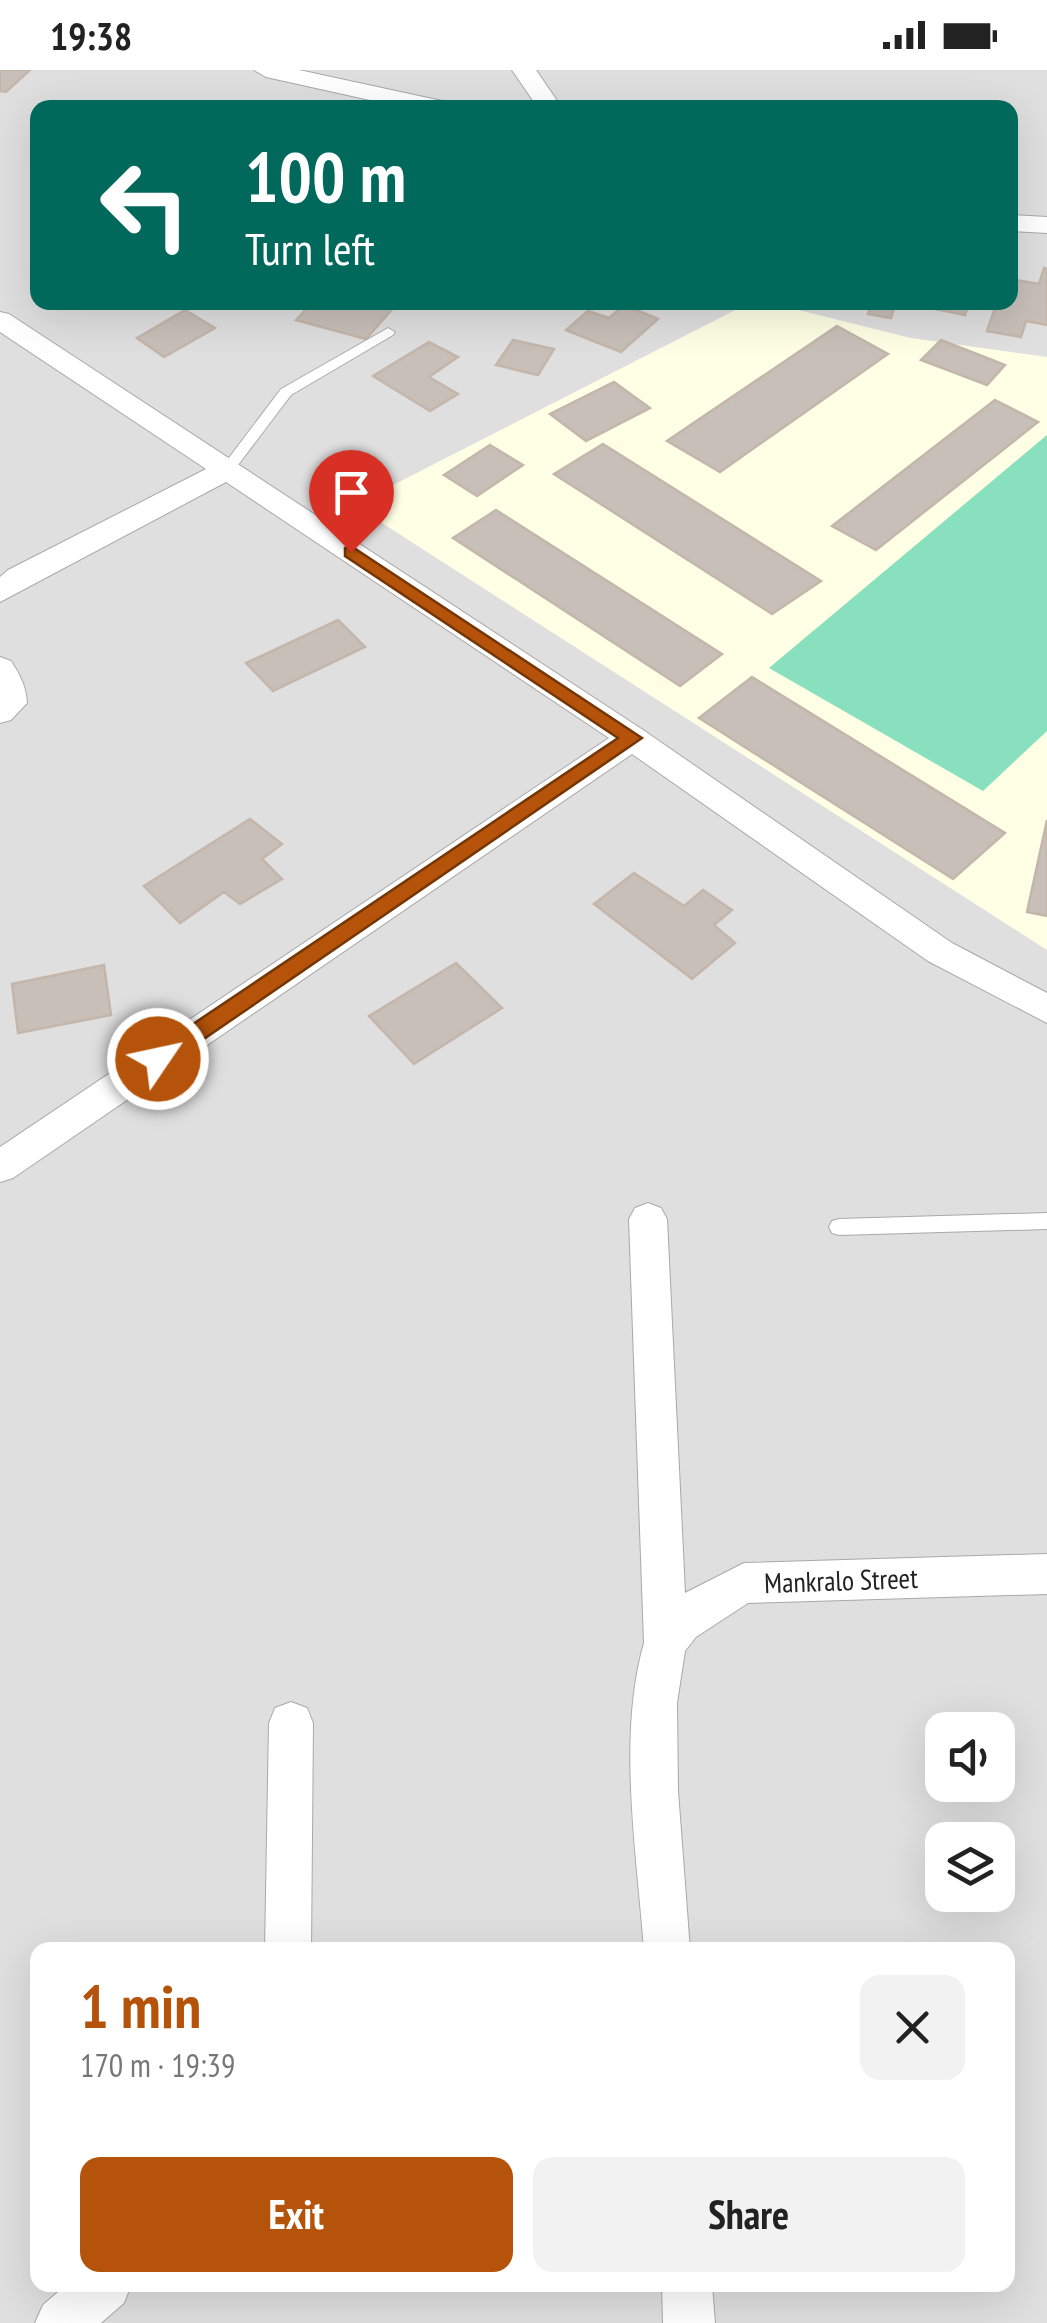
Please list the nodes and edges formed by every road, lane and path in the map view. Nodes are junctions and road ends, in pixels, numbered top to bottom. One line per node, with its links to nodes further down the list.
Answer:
1 (267, 70): 3 (street)
2 (524, 70): 4 (street)
3 (405, 100)
4 (545, 100)
5 (1018, 217): 7 (street)
6 (1018, 223): 7 (street)
7 (1045, 225)
8 (0, 320): 10 (street)
9 (388, 332): 10 (lane)
10 (227, 470): 11 (street); 14 (street)
11 (0, 592)
12 (0, 668): 13 (street)
13 (0, 712)
14 (632, 738): 15 (street); 16 (street)
15 (1047, 1009)
16 (0, 1166)
17 (648, 1219): 21 (street)
18 (1047, 1220): 19 (lane)
19 (839, 1226)
20 (1047, 1574): 21 (street, Mankralo Street)
21 (666, 1643): 24 (street)
22 (291, 1723): 23 (street)
23 (288, 1942)
24 (667, 1942)
25 (98, 2292): 27 (street)
26 (687, 2292): 28 (street)
27 (61, 2323)
28 (689, 2323)

